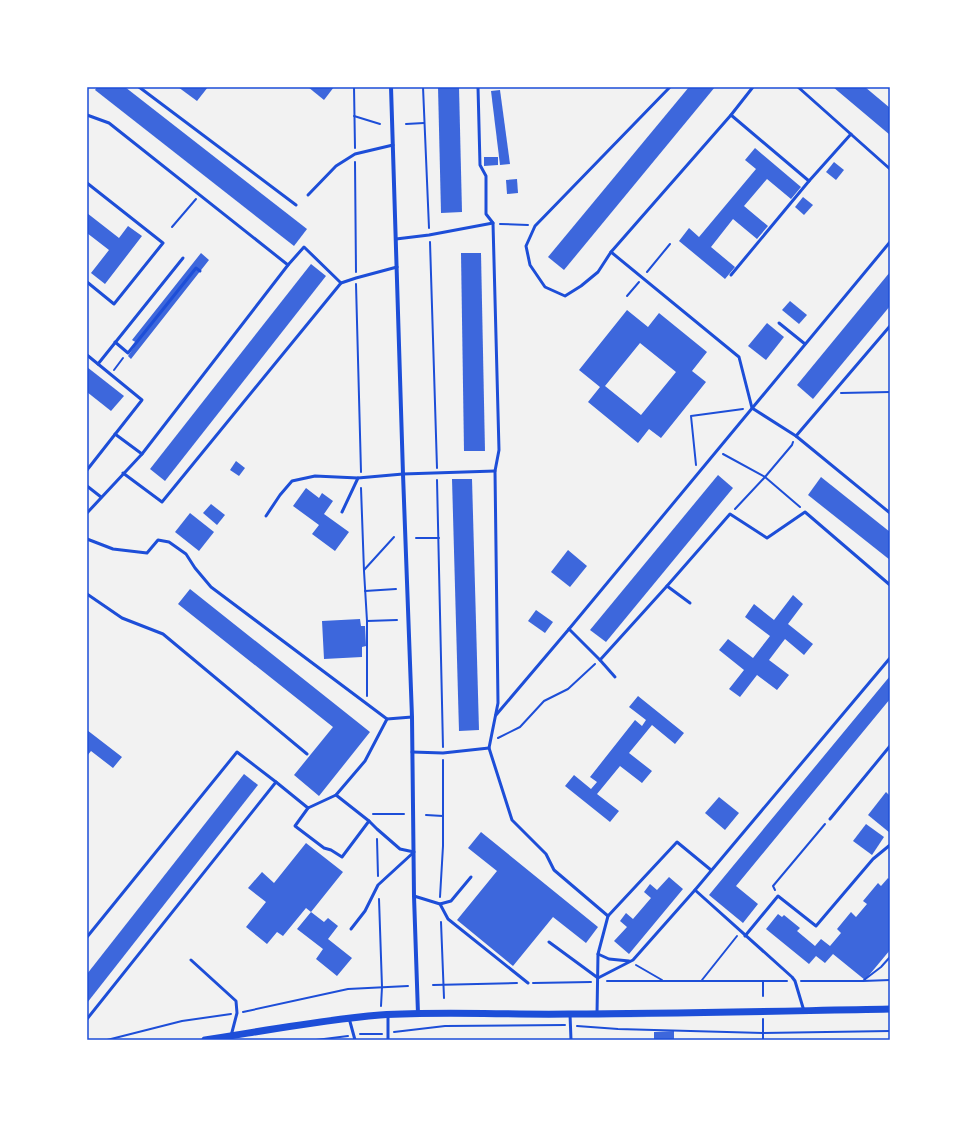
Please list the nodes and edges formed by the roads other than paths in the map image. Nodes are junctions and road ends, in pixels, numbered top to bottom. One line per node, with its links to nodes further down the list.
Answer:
1 (139, 87): 8 (lane)
2 (147, 87): 8 (lane)
3 (391, 87): 12 (street)
4 (478, 87): 18 (lane)
5 (670, 87): 21 (lane)
6 (753, 87): 10 (lane)
7 (798, 87): 11 (lane)
8 (144, 91): 17 (lane)
9 (87, 115): 23 (lane)
10 (731, 115): 14 (lane); 21 (lane)
11 (851, 134): 13 (lane); 14 (lane)
12 (393, 145): 16 (lane); 19 (street)
13 (890, 168)
14 (809, 181): 26 (lane)
15 (87, 183): 27 (lane)
16 (308, 195)
17 (296, 205)
18 (493, 223): 19 (lane); 40 (lane)
19 (396, 239): 24 (street)
20 (890, 242): 32 (lane)
21 (611, 252): 35 (lane)
22 (183, 258): 31 (lane)
23 (288, 265): 28 (lane); 38 (lane)
24 (397, 268): 28 (lane); 42 (street)
25 (200, 271): 31 (lane)
26 (731, 275)
27 (87, 282)
28 (341, 283): 41 (lane)
29 (779, 323): 32 (lane)
30 (890, 326): 37 (lane)
31 (115, 342): 34 (lane)
32 (805, 344): 35 (lane)
33 (87, 355): 34 (lane)
34 (98, 364): 36 (lane)
35 (752, 408): 37 (lane); 55 (lane)
36 (115, 434): 38 (lane); 39 (lane)
37 (796, 436): 48 (lane)
38 (142, 454): 41 (lane)
39 (87, 470)
40 (495, 471): 42 (lane); 59 (lane)
41 (123, 473): 45 (lane)
42 (403, 474): 43 (lane); 60 (street)
43 (359, 478): 46 (lane); 49 (lane)
44 (87, 486): 45 (lane)
45 (101, 497): 47 (lane)
46 (342, 512)
47 (87, 513)
48 (890, 513)
49 (266, 516)
50 (87, 539): 61 (lane)
51 (890, 585): 52 (lane)
52 (667, 586): 54 (lane); 57 (lane)
53 (87, 594): 65 (lane)
54 (690, 603)
55 (569, 629): 57 (lane); 59 (lane)
56 (890, 658): 73 (lane)
57 (600, 660): 58 (lane)
58 (615, 677)
59 (496, 715): 63 (lane)
60 (412, 717): 61 (lane); 64 (street)
61 (387, 719): 67 (lane)
62 (890, 746): 69 (lane)
63 (489, 748): 64 (lane); 78 (lane)
64 (412, 752): 72 (street)
65 (307, 754)
66 (276, 782): 68 (lane); 81 (lane); 95 (lane)
67 (336, 795): 68 (lane); 70 (lane)
68 (308, 808): 70 (lane)
69 (830, 819)
70 (370, 821): 72 (lane)
71 (890, 845): 80 (lane)
72 (414, 852): 76 (street); 79 (lane)
73 (711, 870): 75 (lane); 78 (lane)
74 (471, 876): 77 (lane)
75 (695, 890): 80 (lane); 85 (lane)
76 (414, 896): 77 (lane); 90 (street)
77 (440, 904): 87 (lane)
78 (608, 916): 83 (lane)
79 (351, 929)
80 (745, 936): 89 (lane)
81 (87, 937)
82 (549, 942): 86 (lane)
83 (598, 954): 85 (lane); 86 (lane)
84 (191, 960): 96 (lane)
85 (631, 961): 86 (lane)
86 (598, 980): 92 (lane)
87 (528, 983)
88 (890, 1009): 89 (street)
89 (804, 1011): 92 (street)
90 (418, 1014): 91 (street); 93 (street)
91 (570, 1014): 92 (street); 100 (lane)
92 (598, 1014)
93 (388, 1015): 94 (street); 99 (lane)
94 (349, 1018): 96 (street); 98 (lane)
95 (87, 1019)
96 (231, 1038): 97 (street)
97 (205, 1040)
98 (355, 1040)
99 (388, 1040)
100 (571, 1040)

